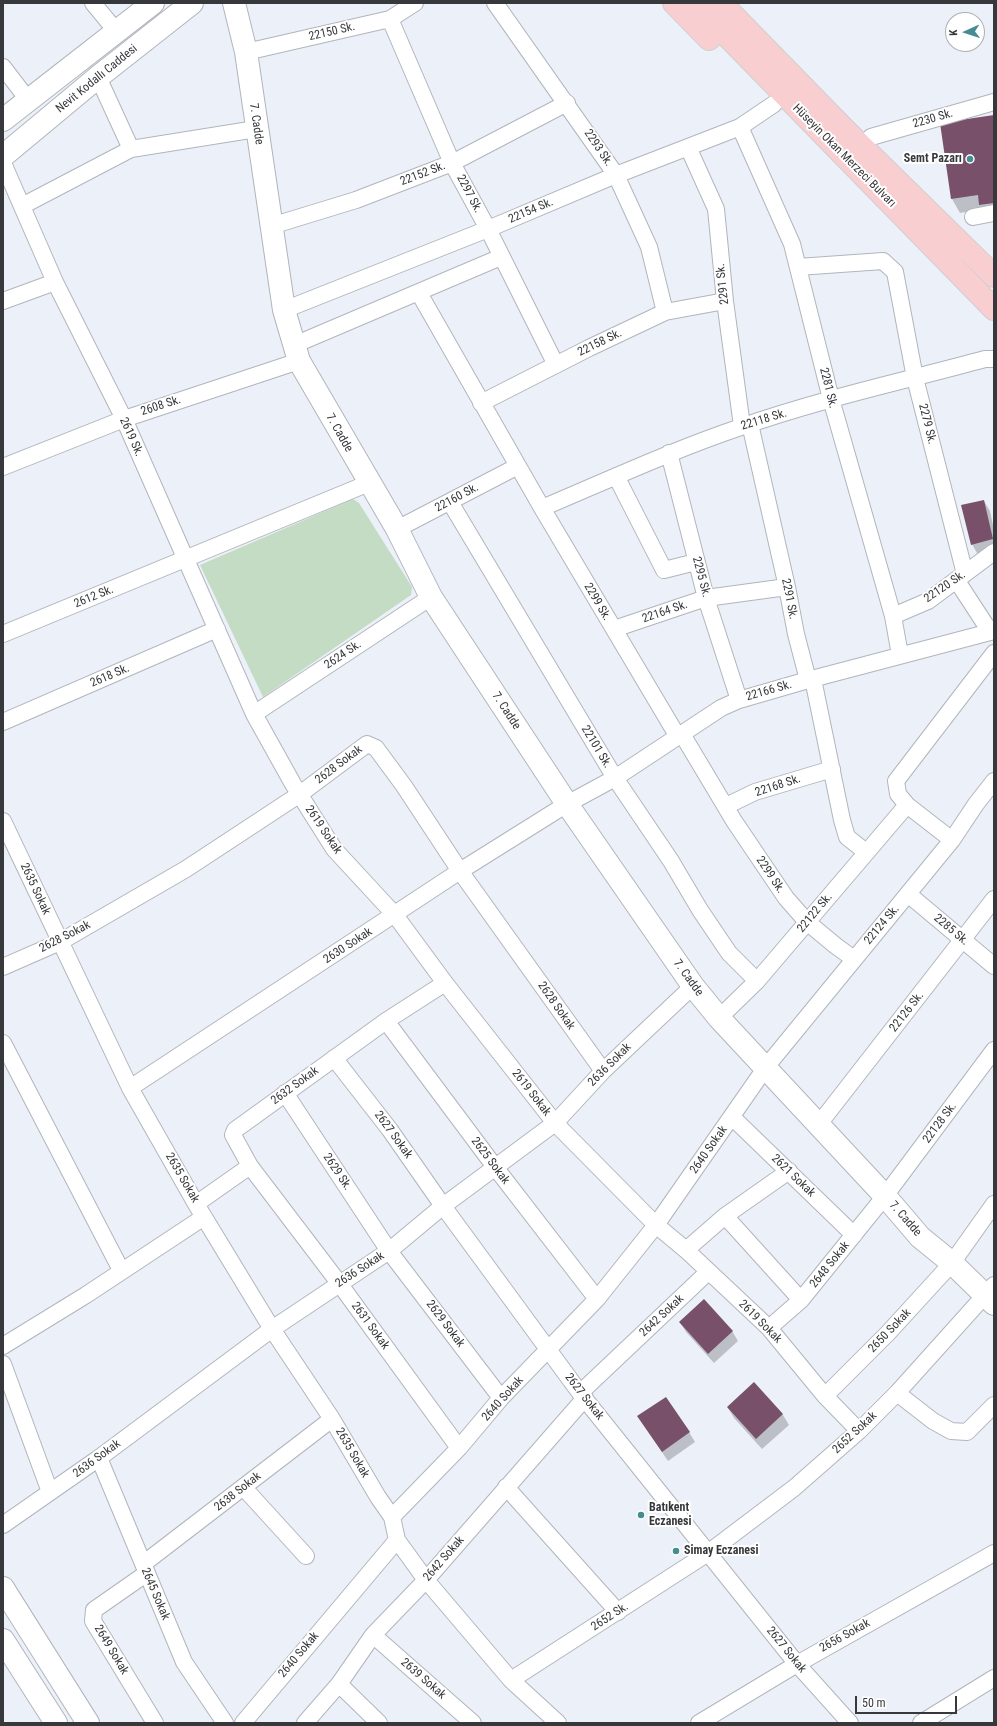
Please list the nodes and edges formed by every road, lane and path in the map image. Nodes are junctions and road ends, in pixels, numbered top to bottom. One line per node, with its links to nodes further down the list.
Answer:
1 (93, 3): 12 (street)
2 (153, 3): 12 (street, Nevit Kodallı Caddesi)
3 (192, 3): 15 (street, Nevit Kodallı Caddesi)
4 (234, 3): 13 (street, 7. Cadde)
5 (415, 3): 11 (street, 22150 Sk.)
6 (495, 3): 18 (street, 2293 Sk.)
7 (674, 3): 19 (main road)
8 (695, 3): 38 (main road, Hüseyin Okan Merzeci Bulvarı)
9 (722, 3): 35 (main road, Hüseyin Okan Merzeci Bulvarı)
10 (741, 3): 23 (main road)
11 (390, 19): 13 (street, 22150 Sk.); 28 (street, 2297 Sk.)
12 (116, 31): 16 (street, Nevit Kodallı Caddesi)
13 (246, 52): 22 (street, 7. Cadde)
14 (3, 67): 16 (street)
15 (98, 77): 25 (street); 26 (street, Nevit Kodallı Caddesi)
16 (29, 100): 20 (street, Nevit Kodallı Caddesi)
17 (994, 102): 23 (street, 2230 Sk.)
18 (567, 103): 28 (street, 22152 Sk.); 29 (street, 2293 Sk.)
19 (774, 104): 21 (street, 22154 Sk.); 38 (main road)
20 (3, 120)
21 (740, 127): 24 (street, 22154 Sk.); 37 (street, 2281 Sk.)
22 (256, 129): 25 (street); 33 (street, 7. Cadde)
23 (871, 137): 35 (main road)
24 (688, 147): 29 (street, 22154 Sk.); 43 (street, 2291 Sk.)
25 (131, 149): 30 (street)
26 (3, 156)
27 (3, 163): 30 (street, 2619 Sk.)
28 (452, 163): 33 (street, 22152 Sk.); 34 (street, 2297 Sk.)
29 (616, 175): 34 (street, 22154 Sk.); 46 (street, 2293 Sk.)
30 (22, 206): 40 (street, 2619 Sk.)
31 (994, 213): 32 (street)
32 (973, 217)
33 (270, 226): 45 (street, 7. Cadde)
34 (488, 229): 36 (street, 2297 Sk.); 45 (street, 22154 Sk.)
35 (972, 254): 39 (main road, Hüseyin Okan Merzeci Bulvarı)
36 (501, 257): 41 (street, 2608 Sk.); 49 (street, 2297 Sk.)
37 (798, 267): 50 (street, 2279 Sk.); 51 (street, 2281 Sk.)
38 (955, 269): 44 (main road, Hüseyin Okan Merzeci Bulvarı)
39 (994, 276)
40 (55, 282): 42 (street); 53 (street, 2619 Sk.)
41 (419, 293): 47 (street, 2608 Sk.); 52 (street, 2299 Sk.)
42 (3, 301)
43 (725, 301): 46 (street, 22158 Sk.); 54 (street, 2291 Sk.)
44 (994, 308)
45 (284, 310): 47 (street, 7. Cadde)
46 (665, 312): 49 (street, 22158 Sk.)
47 (296, 353): 53 (street, 2608 Sk.); 59 (street, 7. Cadde)
48 (994, 359): 50 (street, 22118 Sk.)
49 (556, 365): 52 (street, 22158 Sk.)
50 (915, 378): 51 (street, 22118 Sk.); 66 (street, 2279 Sk.)
51 (831, 399): 54 (street, 22118 Sk.); 70 (street, 2281 Sk.)
52 (481, 403): 56 (street, 2299 Sk.)
53 (124, 419): 57 (street, 2608 Sk.); 64 (street, 2619 Sk.)
54 (746, 425): 55 (street, 22118 Sk.); 67 (street, 2291 Sk.)
55 (669, 453): 58 (street, 22118 Sk.); 65 (street, 2295 Sk.)
56 (518, 466): 60 (street, 22160 Sk.); 61 (street, 2299 Sk.)
57 (3, 467)
58 (616, 476): 61 (street, 22118 Sk.); 65 (street)
59 (368, 483): 62 (street, 7. Cadde); 64 (street, 2612 Sk.)
60 (450, 502): 62 (street, 22160 Sk.); 83 (street, 22101 Sk.)
61 (542, 508): 72 (street, 2299 Sk.)
62 (397, 529): 68 (street, 7. Cadde)
63 (994, 552): 66 (street, 22120 Sk.)
64 (185, 560): 71 (street, 2619 Sk.); 74 (street, 2612 Sk.)
65 (696, 562): 69 (street, 2295 Sk.)
66 (961, 578): 70 (street, 22120 Sk.); 73 (street, 2279 Sk.)
67 (787, 587): 69 (street, 22164 Sk.); 77 (street, 2291 Sk.)
68 (431, 597): 79 (street, 2624 Sk.); 86 (street, 7. Cadde)
69 (706, 598): 72 (street, 22164 Sk.); 78 (street, 2295 Sk.)
70 (893, 616): 76 (street, 2281 Sk.)
71 (217, 629): 79 (street, 2619 Sk.); 80 (street, 2618 Sk.)
72 (614, 629): 81 (street, 2299 Sk.)
73 (994, 631): 76 (street, 22166 Sk.)
74 (3, 634)
75 (994, 653): 87 (street)
76 (900, 655): 77 (street, 22166 Sk.)
77 (811, 679): 78 (street, 22166 Sk.); 82 (street, 2291 Sk.)
78 (739, 700): 81 (street, 22166 Sk.)
79 (254, 714): 85 (street, 2619 Sokak)
80 (3, 722)
81 (680, 735): 83 (street, 22166 Sk.); 88 (street, 2299 Sk.)
82 (832, 769): 88 (street, 22168 Sk.); 91 (street, 2291 Sk.)
83 (614, 778): 86 (street, 22166 Sk.); 102 (street, 22101 Sk.)
84 (994, 781): 90 (street, 22124 Sk.)
85 (300, 794): 92 (street, 2628 Sokak); 95 (street, 2619 Sokak); 98 (street, 2628 Sokak)
86 (567, 804): 92 (street, 2630 Sokak); 104 (street, 7. Cadde)
87 (907, 805): 90 (street); 91 (street, 22122 Sk.)
88 (726, 806): 96 (street, 2299 Sk.)
89 (3, 821): 98 (street, 2635 Sokak)
90 (952, 840): 93 (street, 22124 Sk.)
91 (866, 852): 96 (street, 22122 Sk.)
92 (460, 871): 95 (street, 2630 Sokak); 111 (street, 2628 Sokak)
93 (908, 894): 97 (street, 2285 Sk.); 99 (street, 22124 Sk.)
94 (994, 899): 97 (street, 22126 Sk.)
95 (396, 915): 103 (street, 2619 Sokak); 112 (street, 2630 Sokak)
96 (807, 922): 99 (street, 2299 Sk.); 102 (street, 22122 Sk.)
97 (962, 940): 101 (street, 2285 Sk.); 116 (street, 22126 Sk.)
98 (60, 942): 100 (street, 2628 Sokak); 112 (street, 2635 Sokak)
99 (854, 958): 110 (street, 22124 Sk.)
100 (3, 966)
101 (994, 966)
102 (757, 981): 105 (street, 22122 Sk.)
103 (445, 983): 106 (street, 2632 Sokak); 115 (street, 2619 Sokak)
104 (693, 986): 105 (street, 7. Cadde); 111 (street, 2636 Sokak)
105 (719, 1018): 110 (street, 7. Cadde)
106 (386, 1021): 109 (street, 2632 Sokak); 118 (street, 2625 Sokak)
107 (3, 1043): 130 (street)
108 (994, 1050): 120 (street, 22128 Sk.)
109 (334, 1058): 113 (street, 2632 Sokak); 122 (street, 2627 Sokak)
110 (766, 1067): 114 (street, 2640 Sokak); 116 (street, 7. Cadde)
111 (603, 1071): 115 (street, 2636 Sokak)
112 (130, 1088): 123 (street, 2635 Sokak)
113 (285, 1093): 117 (street, 2632 Sokak); 127 (street, 2629 Sk.)
114 (732, 1117): 119 (street, 2621 Sokak); 125 (street, 2640 Sokak)
115 (555, 1123): 118 (street, 2636 Sokak); 125 (street, 2619 Sokak)
116 (819, 1124): 120 (street, 7. Cadde)
117 (250, 1166): 123 (street); 132 (street, 2631 Sokak)
118 (495, 1167): 122 (street, 2636 Sokak); 134 (street, 2625 Sokak)
119 (789, 1171): 124 (street); 126 (street, 2621 Sokak)
120 (885, 1196): 126 (street, 2648 Sokak); 129 (street, 7. Cadde)
121 (994, 1204): 129 (street, 2650 Sokak)
122 (443, 1206): 127 (street, 2636 Sokak); 139 (street, 2627 Sokak)
123 (200, 1210): 130 (street); 137 (street, 2635 Sokak)
124 (725, 1216): 128 (street); 135 (street)
125 (656, 1225): 128 (street, 2619 Sokak); 134 (street, 2640 Sokak)
126 (854, 1235): 135 (street, 2648 Sokak)
127 (389, 1250): 132 (street, 2636 Sokak); 144 (street, 2629 Sokak)
128 (686, 1250): 131 (street, 2619 Sokak)
129 (952, 1263): 133 (street, 7. Cadde); 143 (street, 2650 Sokak)
130 (121, 1270): 138 (street)
131 (708, 1272): 136 (street, 2619 Sokak); 142 (street, 2642 Sokak)
132 (339, 1283): 137 (street, 2636 Sokak); 148 (street, 2631 Sokak)
133 (991, 1294): 141 (street, 2652 Sokak)
134 (597, 1299): 139 (street, 2640 Sokak)
135 (801, 1300): 136 (street, 2648 Sokak)
136 (769, 1328): 143 (street, 2619 Sokak)
137 (272, 1329): 146 (street, 2635 Sokak); 149 (street, 2636 Sokak)
138 (3, 1346)
139 (548, 1350): 142 (street, 2627 Sokak); 144 (street, 2640 Sokak)
140 (3, 1364): 152 (street)
141 (896, 1393): 145 (street); 147 (street, 2652 Sokak)
142 (583, 1395): 150 (street, 2642 Sokak); 157 (street, 2627 Sokak)
143 (825, 1396): 147 (street, 2619 Sokak)
144 (501, 1398): 148 (street, 2640 Sokak)
145 (994, 1405)
146 (332, 1419): 151 (street, 2638 Sokak); 153 (street, 2635 Sokak)
147 (859, 1431): 157 (street, 2652 Sokak)
148 (459, 1448): 153 (street, 2640 Sokak)
149 (99, 1458): 152 (street, 2636 Sokak); 159 (street, 2645 Sokak)
150 (506, 1487): 160 (street, 2642 Sokak); 162 (street)
151 (244, 1488): 158 (street); 159 (street, 2638 Sokak)
152 (50, 1492): 154 (street, 2636 Sokak)
153 (392, 1517): 155 (street)
154 (3, 1525)
155 (397, 1540): 160 (street); 173 (street, 2640 Sokak)
156 (994, 1552): 165 (street, 2656 Sokak)
157 (708, 1553): 162 (street, 2652 Sk.); 165 (street, 2627 Sokak)
158 (306, 1556)
159 (145, 1569): 171 (street, 2649 Sokak); 172 (street, 2645 Sokak)
160 (426, 1580): 163 (street, 2642 Sokak); 167 (street)
161 (3, 1588): 170 (street)
162 (618, 1612): 167 (street, 2652 Sk.)
163 (373, 1635): 168 (street, 2642 Sokak); 176 (street, 2639 Sokak)
164 (3, 1640): 169 (street)
165 (797, 1664): 178 (street, 2656 Sokak); 179 (street, 2627 Sokak)
166 (994, 1678): 180 (street)
167 (512, 1680): 177 (street)
168 (339, 1684): 174 (street, 2642 Sokak); 175 (street)
169 (56, 1723)
170 (88, 1723)
171 (155, 1723)
172 (225, 1723)
173 (243, 1723)
174 (305, 1723)
175 (379, 1723)
176 (473, 1723)
177 (558, 1723)
178 (699, 1723)
179 (850, 1723)
180 (921, 1723)

